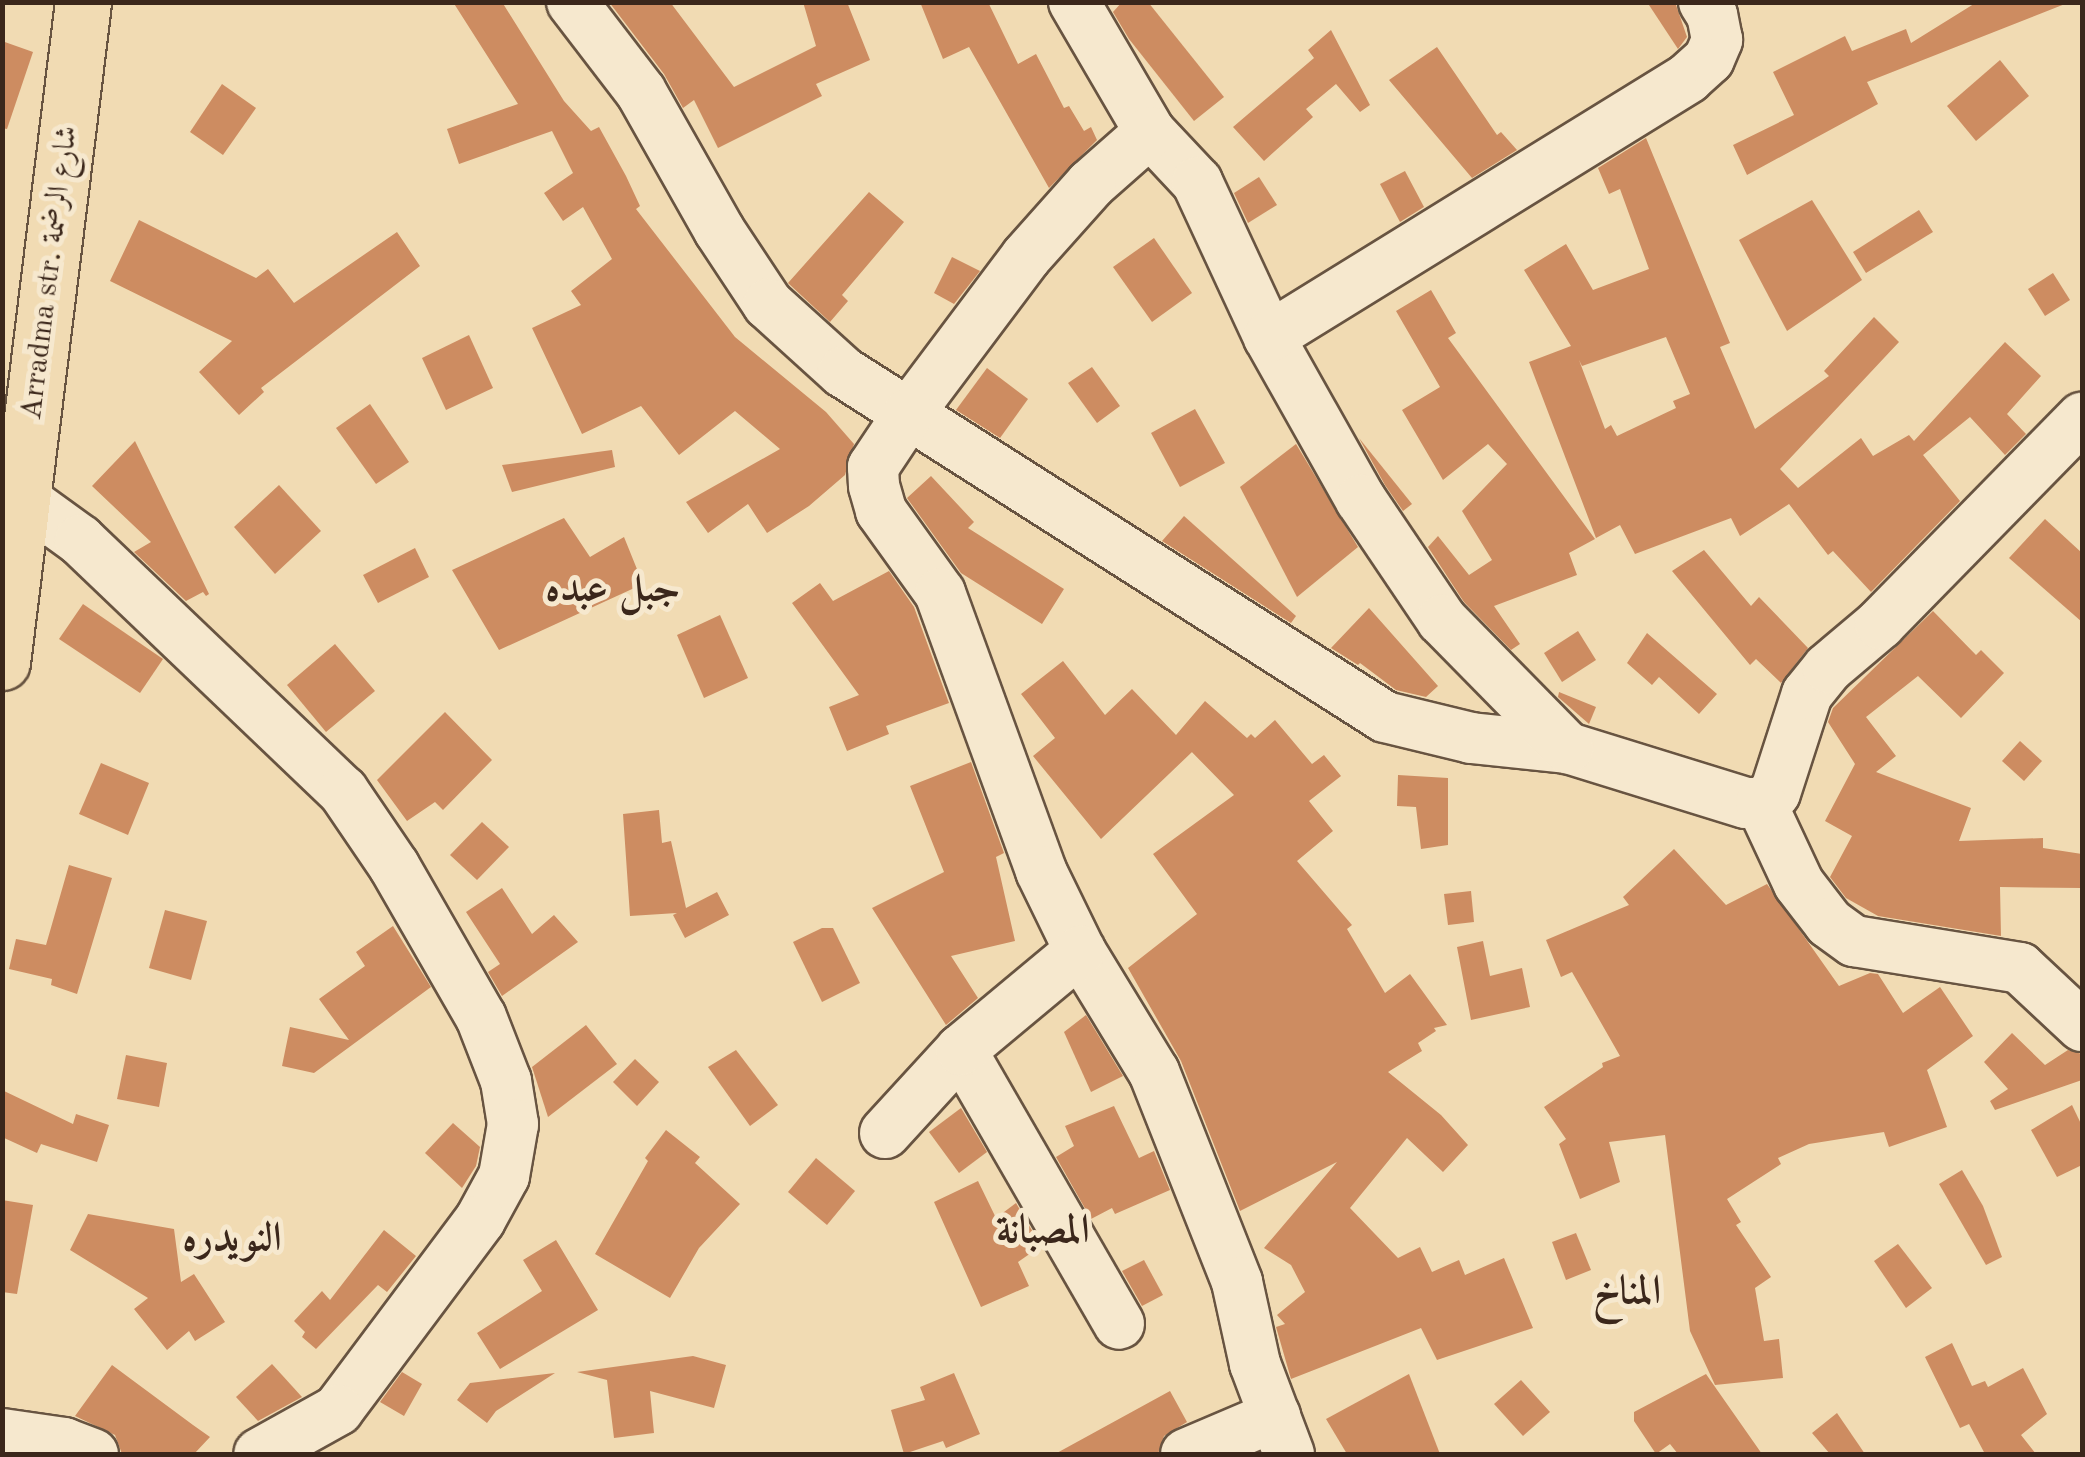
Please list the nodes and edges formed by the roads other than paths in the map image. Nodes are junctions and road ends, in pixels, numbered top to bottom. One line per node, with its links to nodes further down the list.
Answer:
1 (83, 2): 9 (main road, Arradma str. شارع الرضمة)
2 (572, 2): 7 (street)
3 (1074, 2): 5 (street)
4 (1704, 2): 6 (street)
5 (1150, 132): 6 (street); 7 (street)
6 (1268, 337): 11 (street)
7 (909, 413): 11 (street); 13 (street)
8 (2082, 418): 12 (street)
9 (12, 493): 10 (main road, Arradma str. شارع الرضمة); 21 (street)
10 (2, 662)
11 (1568, 748): 12 (street)
12 (1761, 803): 14 (street)
13 (1080, 951): 15 (street); 19 (street)
14 (2082, 1026)
15 (961, 1050): 16 (street); 17 (street)
16 (884, 1133)
17 (1119, 1324)
18 (2, 1434): 20 (street)
19 (1282, 1436): 22 (street)
20 (93, 1454)
21 (259, 1454)
22 (1186, 1454)

